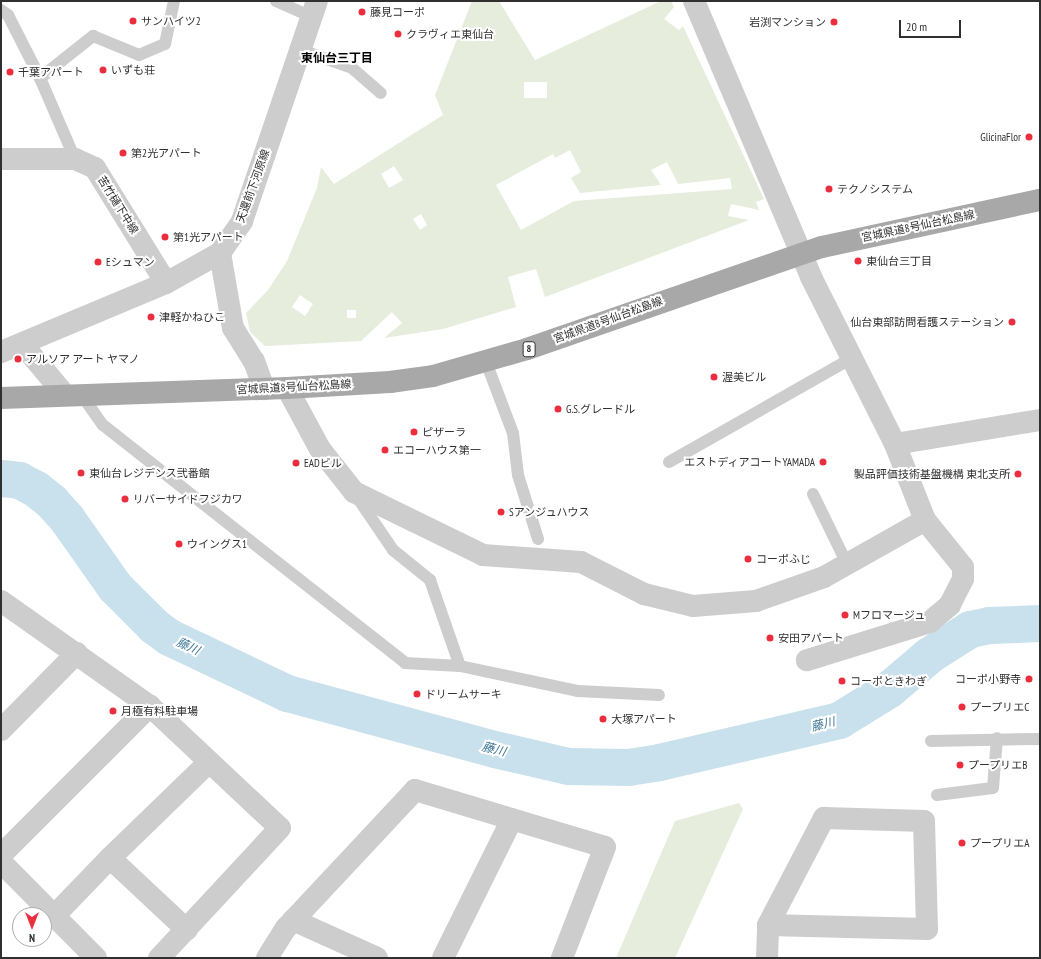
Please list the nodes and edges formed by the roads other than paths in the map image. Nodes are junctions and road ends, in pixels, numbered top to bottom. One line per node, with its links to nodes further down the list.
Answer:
1 (174, 1): 7 (lane)
2 (276, 1): 4 (lane)
3 (694, 1): 13 (street)
4 (315, 9): 6 (street, 天還前下河原線)
5 (1, 10): 7 (lane)
6 (300, 50): 8 (lane); 12 (street, 天還前下河原線)
7 (40, 78): 10 (lane)
8 (381, 93)
9 (1, 159): 10 (street, 苦竹樋下中線)
10 (75, 159): 14 (street, 苦竹樋下中線)
11 (1040, 200): 13 (main road, 宮城県道8号仙台松島線 / 8)
12 (220, 253): 14 (street, 天還前下河原線); 20 (street)
13 (801, 253): 17 (street); 18 (main road, 宮城県道8号仙台松島線 / 8)
14 (166, 282): 15 (street, 天還前下河原線)
15 (23, 345): 16 (street, 天還前下河原線); 21 (street)
16 (1, 352)
17 (852, 358): 24 (street); 25 (lane)
18 (486, 362): 19 (main road, 宮城県道8号仙台松島線 / 8); 29 (lane)
19 (287, 388): 20 (main road, 宮城県道8号仙台松島線 / 8); 26 (street)
20 (264, 389): 21 (main road, 宮城県道8号仙台松島線 / 8)
21 (73, 395): 22 (main road, 宮城県道8号仙台松島線 / 8); 34 (lane)
22 (1, 398)
23 (1040, 420): 24 (street)
24 (895, 444): 28 (street)
25 (669, 462)
26 (354, 492): 30 (street); 34 (lane)
27 (813, 494): 30 (lane)
28 (925, 520): 30 (street); 33 (street)
29 (538, 539)
30 (847, 564)
31 (1, 601): 32 (street)
32 (77, 653): 36 (street); 37 (street)
33 (807, 660)
34 (460, 666): 35 (lane)
35 (659, 695)
36 (150, 706): 41 (street); 44 (street)
37 (1, 730)
38 (997, 738): 39 (lane); 40 (lane); 42 (lane)
39 (1040, 738)
40 (931, 741)
41 (208, 763): 45 (street); 50 (street)
42 (937, 795)
43 (512, 819): 48 (street); 55 (street); 56 (street)
44 (1, 855)
45 (110, 858): 47 (street); 50 (street)
46 (1, 862): 47 (street)
47 (54, 916): 51 (street)
48 (293, 920): 53 (street); 54 (street)
49 (768, 926): 49 (street); 57 (street)
50 (187, 930): 52 (street)
51 (96, 958)
52 (159, 958)
53 (267, 958)
54 (377, 958)
55 (442, 958)
56 (562, 958)
57 (767, 958)

